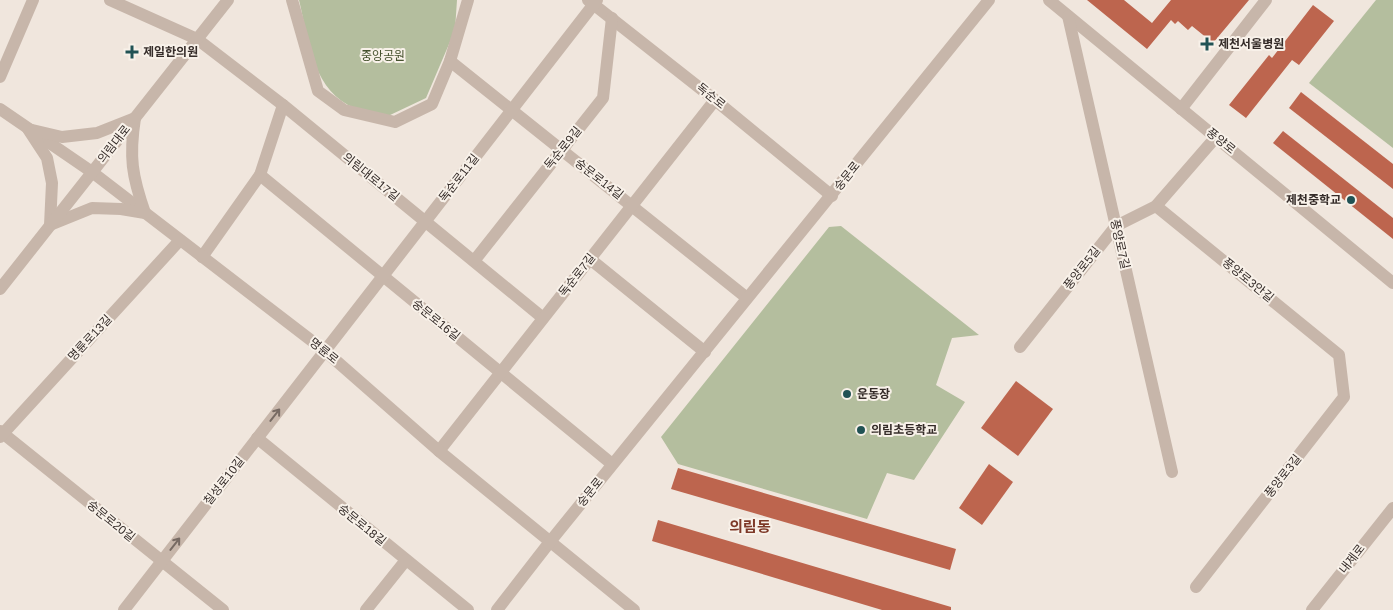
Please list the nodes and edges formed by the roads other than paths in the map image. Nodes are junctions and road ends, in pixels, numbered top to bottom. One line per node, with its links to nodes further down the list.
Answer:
1 (32, 0): 14 (street)
2 (112, 0): 12 (street, 의림대로17길)
3 (228, 0): 12 (street, 의림대로)
4 (292, 0): 13 (street)
5 (468, 0): 13 (street)
6 (989, 0): 26 (street, 숭문로)
7 (1048, 0): 10 (street, 풍양로)
8 (1266, 0): 17 (street)
9 (593, 1): 11 (street, 독순로); 19 (street, 독순로11길)
10 (1068, 16): 17 (street, 풍양로); 32 (street, 풍양로7길)
11 (612, 18): 15 (street, 독순로); 23 (street, 독순로9길)
12 (197, 39): 16 (street, 의림대로17길); 20 (street, 의림대로)
13 (450, 61): 19 (street, 숭문로14길)
14 (0, 77)
15 (715, 100): 26 (street, 독순로); 27 (street, 독순로7길)
16 (283, 105): 25 (street); 30 (street, 의림대로17길)
17 (1181, 108): 22 (street, 풍양로)
18 (0, 109): 21 (street, 명륜로)
19 (511, 110): 23 (street, 숭문로14길); 30 (street, 독순로11길)
20 (135, 118): 21 (street); 24 (street, 의림대로); 29 (street)
21 (28, 129): 24 (street, 명륜로); 31 (street)
22 (1216, 138): 28 (street, 풍양로5길); 38 (street, 풍양로)
23 (561, 150): 27 (street, 숭문로14길); 36 (street, 독순로9길)
24 (92, 172): 29 (street, 명륜로); 31 (street, 의림대로)
25 (260, 175): 34 (street); 37 (street, 숭문로16길)
26 (832, 196): 40 (street, 숭문로)
27 (632, 206): 35 (street, 독순로7길); 40 (street, 숭문로14길)
28 (1156, 206): 32 (street, 풍양로5길); 45 (street, 풍양로3안길)
29 (145, 213): 31 (street); 33 (street, 명륜로)
30 (425, 221): 36 (street, 의림대로17길); 37 (street, 독순로11길)
31 (50, 224): 39 (street, 의림대로)
32 (1116, 226): 42 (street, 풍양로5길); 51 (street, 풍양로7길)
33 (180, 240): 34 (street, 명륜로); 47 (street, 명륜로13길)
34 (202, 257): 43 (street, 명륜로)
35 (590, 259): 41 (street, 독순로7길); 44 (street)
36 (474, 261): 41 (street, 의림대로17길)
37 (383, 276): 43 (street, 독순로11길); 46 (street, 숭문로16길)
38 (1393, 283)
39 (0, 289)
40 (747, 298): 44 (street, 숭문로)
41 (543, 318): 46 (street, 독순로7길)
42 (1020, 347)
43 (325, 351): 48 (street, 칠성로10길, one-way to 43); 49 (street, 명륜로)
44 (705, 352): 50 (street, 숭문로)
45 (1339, 355): 56 (street, 풍양로3길)
46 (500, 372): 49 (street, 독순로7길); 50 (street, 숭문로16길)
47 (1, 434): 55 (street, 숭문로20길)
48 (257, 438): 54 (street, 숭문로18길); 55 (street, 칠성로10길, one-way to 48)
49 (438, 451): 53 (street, 명륜로)
50 (612, 464): 53 (street, 숭문로)
51 (1172, 472)
52 (1393, 508): 63 (street, 내제로)
53 (549, 543): 57 (street, 명륜로); 62 (street, 숭문로)
54 (406, 560): 60 (street); 61 (street, 숭문로18길)
55 (162, 561): 58 (street, 칠성로10길); 59 (street, 숭문로20길)
56 (1196, 588)
57 (630, 609)
58 (124, 610)
59 (223, 610)
60 (366, 610)
61 (468, 610)
62 (497, 610)
63 (1312, 610)

